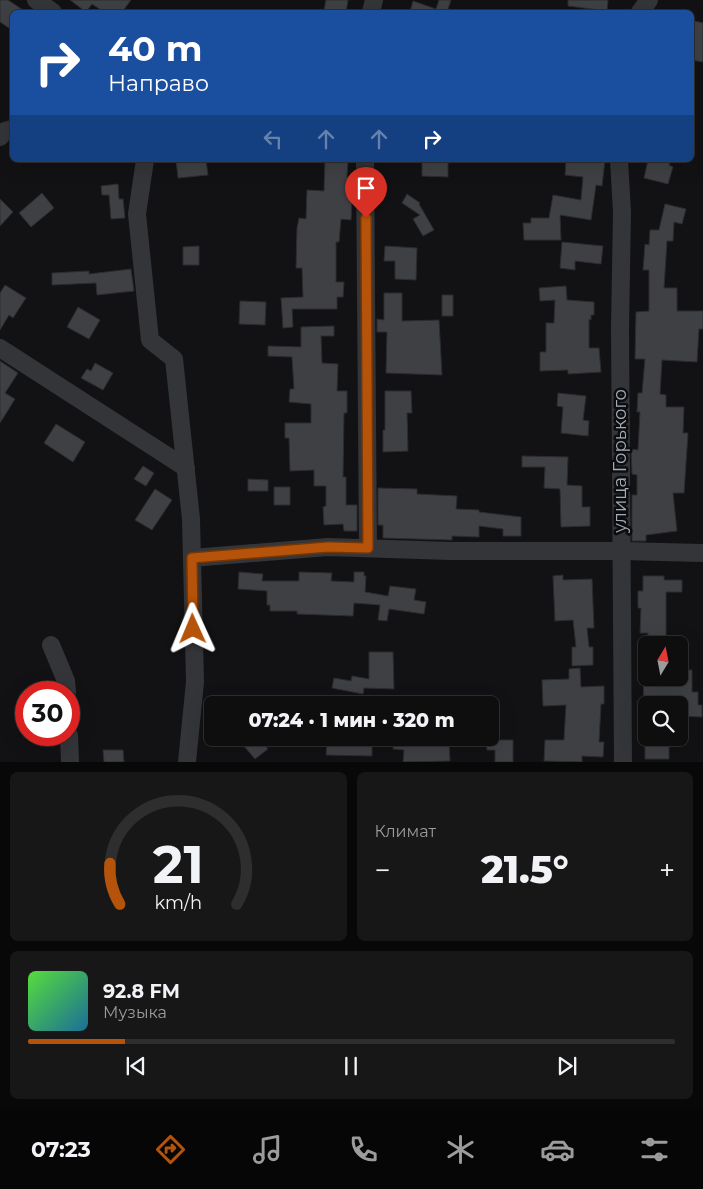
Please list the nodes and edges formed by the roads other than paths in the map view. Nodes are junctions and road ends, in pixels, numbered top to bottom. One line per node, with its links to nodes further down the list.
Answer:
1 (36, 0): 2 (street)
2 (50, 10)
3 (10, 130): 4 (street)
4 (0, 137)
5 (145, 162): 9 (street)
6 (365, 162): 10 (street)
7 (619, 162): 11 (street, улица Горького)
8 (0, 348): 9 (street)
9 (186, 468): 13 (street)
10 (368, 548): 11 (street); 13 (street)
11 (621, 551): 12 (street); 19 (street, улица Горького)
12 (703, 553)
13 (192, 558): 18 (street)
14 (51, 645): 15 (street)
15 (66, 681)
16 (69, 746): 17 (street)
17 (70, 762)
18 (187, 762)
19 (623, 762)

